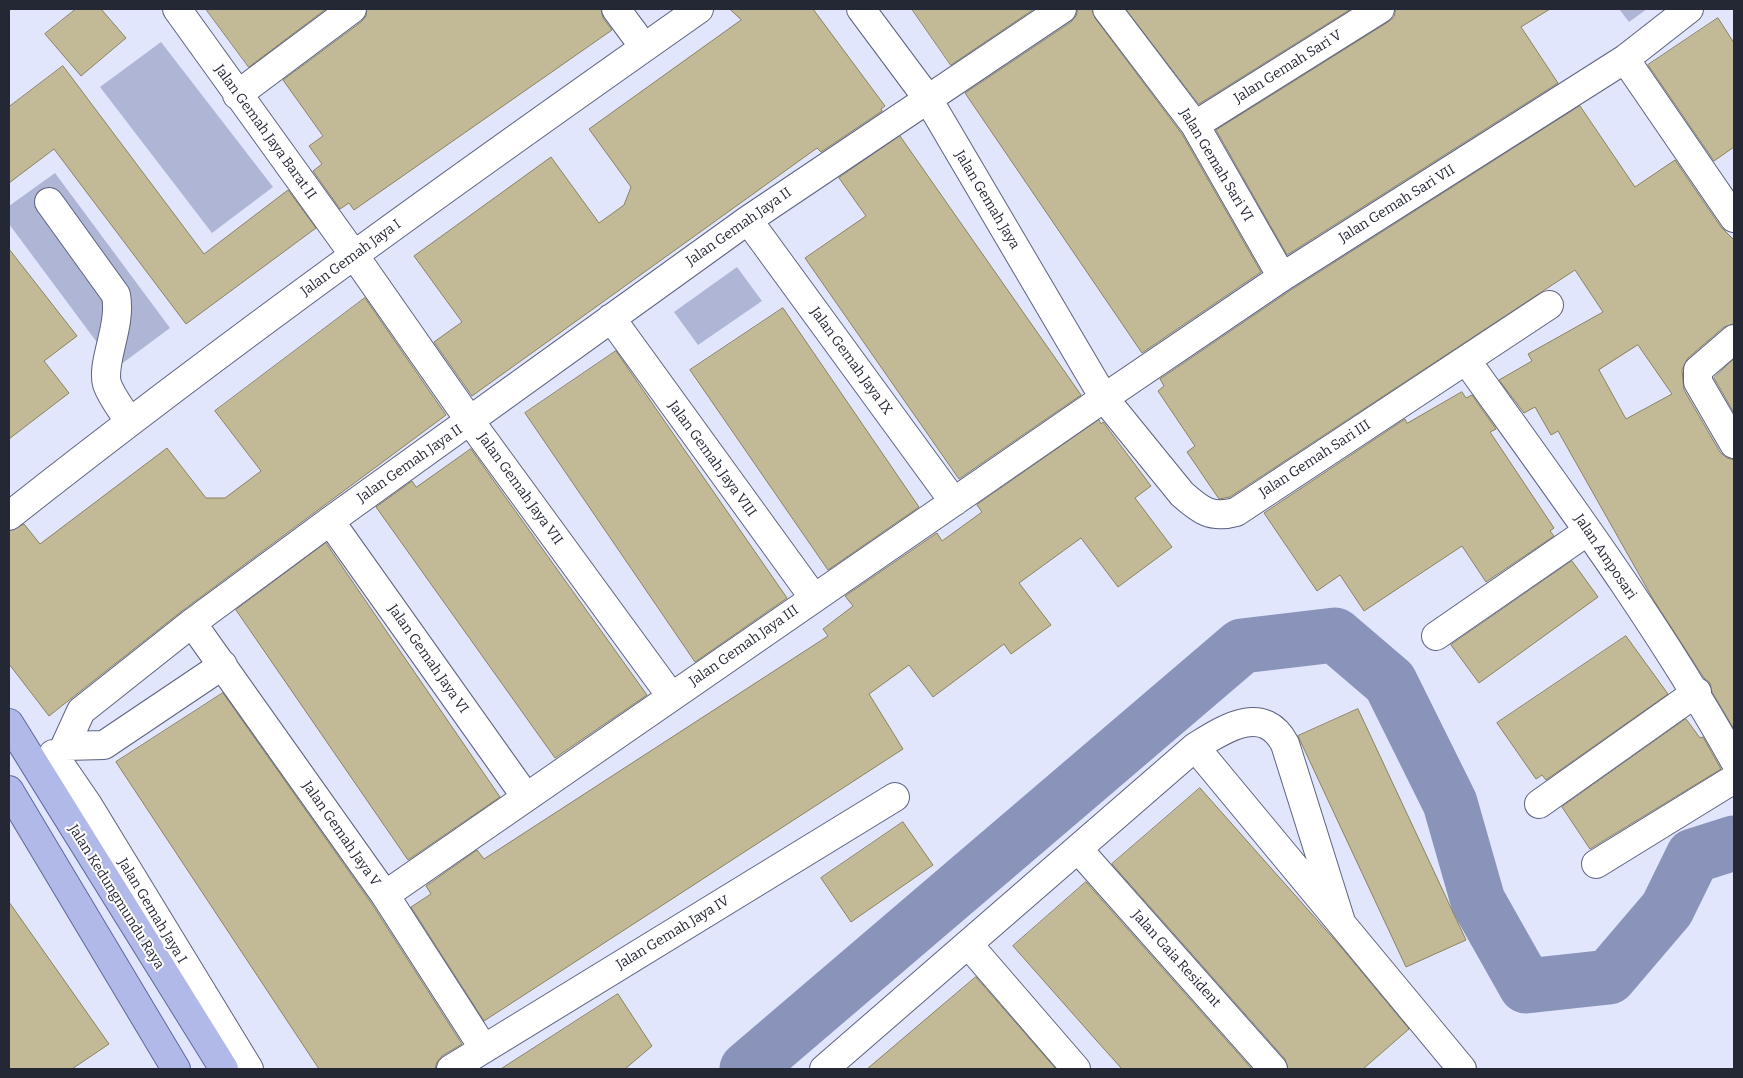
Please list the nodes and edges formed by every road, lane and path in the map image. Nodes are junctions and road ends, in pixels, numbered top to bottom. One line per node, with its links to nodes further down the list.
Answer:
1 (177, 9): 12 (street, Jalan Gemah Jaya Barat II)
2 (352, 9): 12 (street)
3 (616, 9): 10 (street)
4 (699, 9): 10 (street, Jalan Gemah Jaya I)
5 (861, 9): 13 (street, Jalan Gemah Jaya)
6 (1062, 9): 13 (street, Jalan Gemah Jaya II)
7 (1107, 9): 14 (street, Jalan Gemah Sari VI)
8 (1380, 9): 14 (street, Jalan Gemah Sari V)
9 (1689, 9): 11 (street, Jalan Gemah Sari VII)
10 (644, 47): 18 (street, Jalan Gemah Jaya I)
11 (1626, 59): 16 (street); 19 (street, Jalan Gemah Sari VII)
12 (237, 94): 18 (street, Jalan Gemah Jaya Barat II)
13 (928, 99): 17 (street, Jalan Gemah Jaya II); 24 (street, Jalan Gemah Jaya)
14 (1195, 125): 19 (street, Jalan Gemah Sari VI)
15 (49, 202): 25 (street)
16 (1734, 218)
17 (748, 220): 21 (street, Jalan Gemah Jaya II); 28 (street, Jalan Gemah Jaya IX)
18 (354, 255): 25 (street, Jalan Gemah Jaya I); 26 (street, Jalan Gemah Jaya VII)
19 (1282, 277): 24 (street, Jalan Gemah Sari VII)
20 (1549, 306): 23 (street, Jalan Gemah Sari III)
21 (611, 318): 26 (street, Jalan Gemah Jaya II); 32 (street, Jalan Gemah Jaya VIII)
22 (1734, 339): 27 (street)
23 (1466, 360): 24 (street, Jalan Gemah Sari III); 31 (street, Jalan Amposari)
24 (1104, 398): 28 (street, Jalan Gemah Jaya III)
25 (128, 421): 29 (street, Jalan Gemah Jaya I)
26 (470, 421): 30 (street, Jalan Gemah Jaya II); 37 (street, Jalan Gemah Jaya VII)
27 (1734, 444)
28 (954, 502): 32 (street, Jalan Gemah Jaya III)
29 (9, 516)
30 (330, 520): 33 (street, Jalan Gemah Jaya II); 45 (street, Jalan Gemah Jaya VI)
31 (1588, 530): 34 (street); 36 (street, Jalan Amposari)
32 (814, 598): 37 (street, Jalan Gemah Jaya III)
33 (192, 623): 35 (street, Jalan Gemah Jaya V); 40 (street, Jalan Gemah Jaya II)
34 (1436, 636)
35 (222, 665): 40 (street); 50 (street, Jalan Gemah Jaya V)
36 (1696, 692): 41 (street, Jalan Amposari); 47 (street)
37 (671, 696): 45 (street, Jalan Gemah Jaya III)
38 (9, 723): 40 (main road, Jalan Kedungmundu Raya)
39 (1195, 747): 48 (street); 51 (street); 51 (street)
40 (50, 755): 42 (main road); 54 (main road, Jalan Kedungmundu Raya); 57 (street, Jalan Gemah Jaya I)
41 (1734, 760)
42 (9, 778)
43 (1734, 779): 49 (street)
44 (9, 790): 56 (main road)
45 (526, 797): 50 (street, Jalan Gemah Jaya III)
46 (895, 798): 53 (street, Jalan Gemah Jaya IV)
47 (1539, 804)
48 (1078, 849): 52 (street); 60 (street, Jalan Gaia Resident)
49 (1596, 864)
50 (385, 896): 53 (street, Jalan Gemah Jaya V)
51 (1341, 922): 61 (street)
52 (968, 944): 55 (street); 59 (street)
53 (484, 1049): 58 (street, Jalan Gemah Jaya IV)
54 (213, 1065)
55 (838, 1065)
56 (176, 1069)
57 (249, 1069)
58 (451, 1069)
59 (1076, 1069)
60 (1273, 1069)
61 (1462, 1069)

